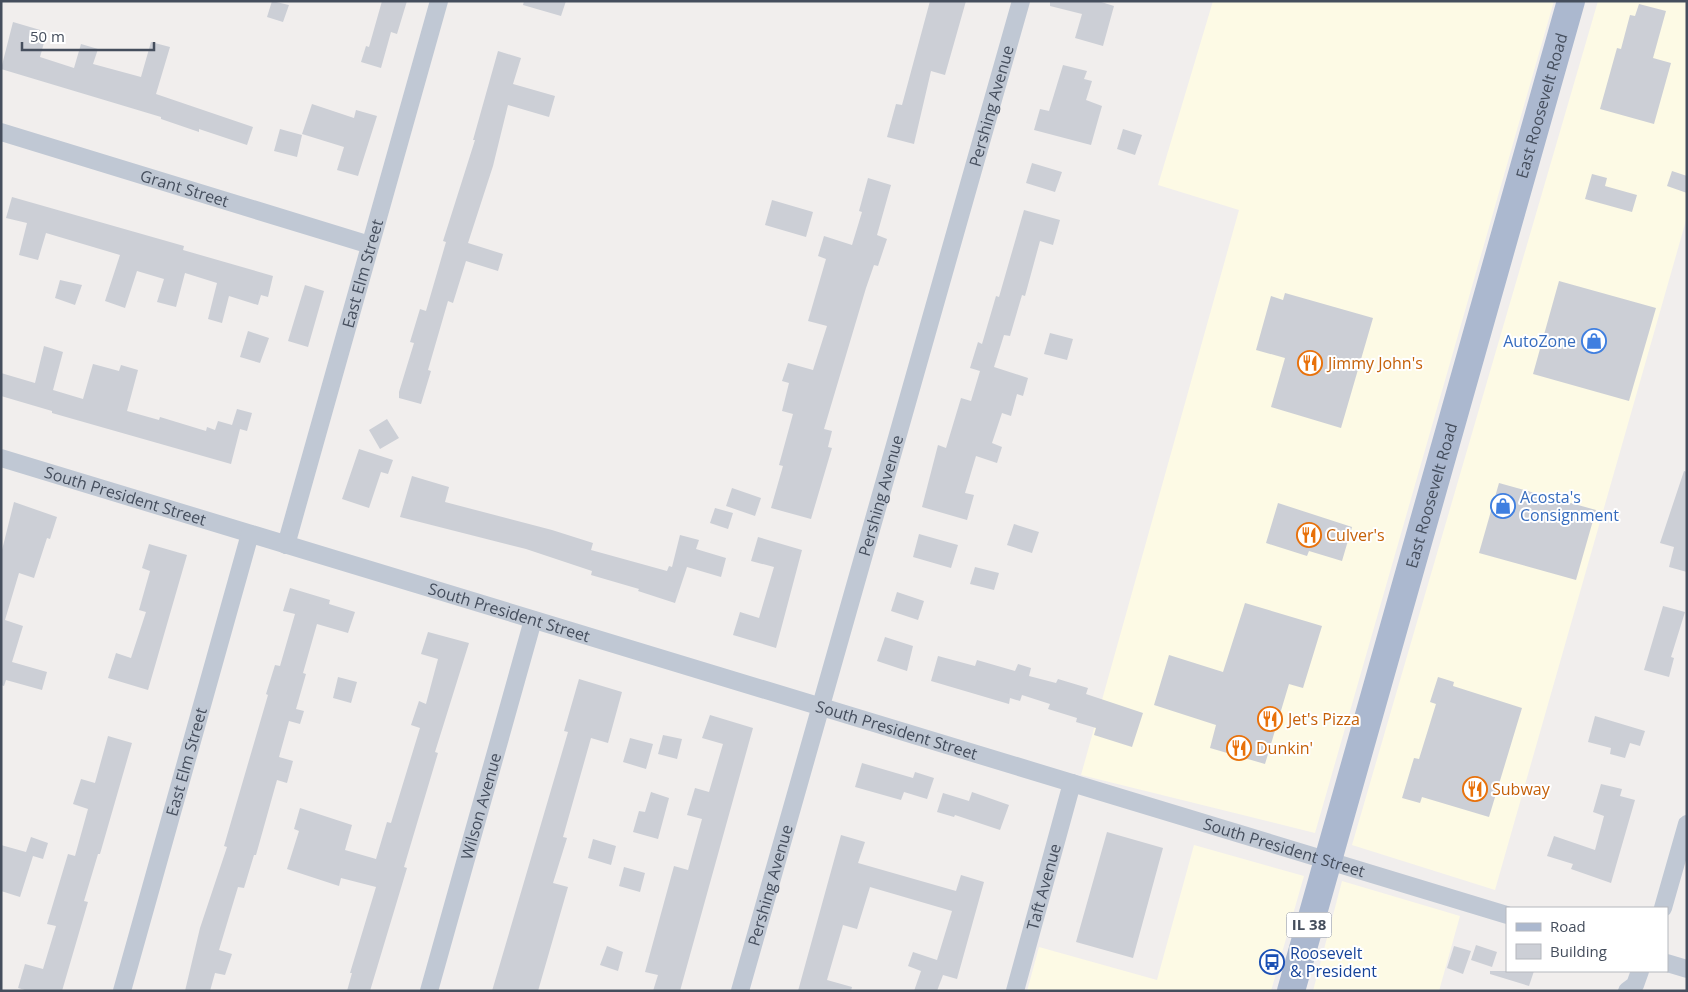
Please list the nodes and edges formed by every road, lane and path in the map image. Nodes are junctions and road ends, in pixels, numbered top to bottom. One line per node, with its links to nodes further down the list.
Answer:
1 (439, 1): 5 (street, East Elm Street)
2 (1021, 1): 10 (street, Pershing Avenue)
3 (1571, 1): 13 (main road, East Roosevelt Road / IL 38)
4 (1, 132): 5 (street, Grant Street)
5 (370, 245): 8 (street, East Elm Street)
6 (1, 458): 7 (street, South President Street)
7 (250, 534): 8 (street, South President Street); 19 (street, East Elm Street)
8 (286, 545): 9 (street, South President Street)
9 (533, 620): 10 (street, South President Street); 20 (street, Wilson Avenue)
10 (821, 706): 11 (street, South President Street); 21 (street, Pershing Avenue)
11 (1072, 783): 13 (street, South President Street); 22 (street, Taft Avenue)
12 (1687, 824): 14 (street)
13 (1327, 860): 15 (street, South President Street); 23 (main road, East Roosevelt Road / IL 38)
14 (1663, 907)
15 (1506, 915)
16 (1668, 963): 17 (street)
17 (1687, 969)
18 (1640, 972): 24 (street)
19 (122, 991)
20 (429, 991)
21 (740, 991)
22 (1015, 991)
23 (1291, 991)
24 (1627, 991)

